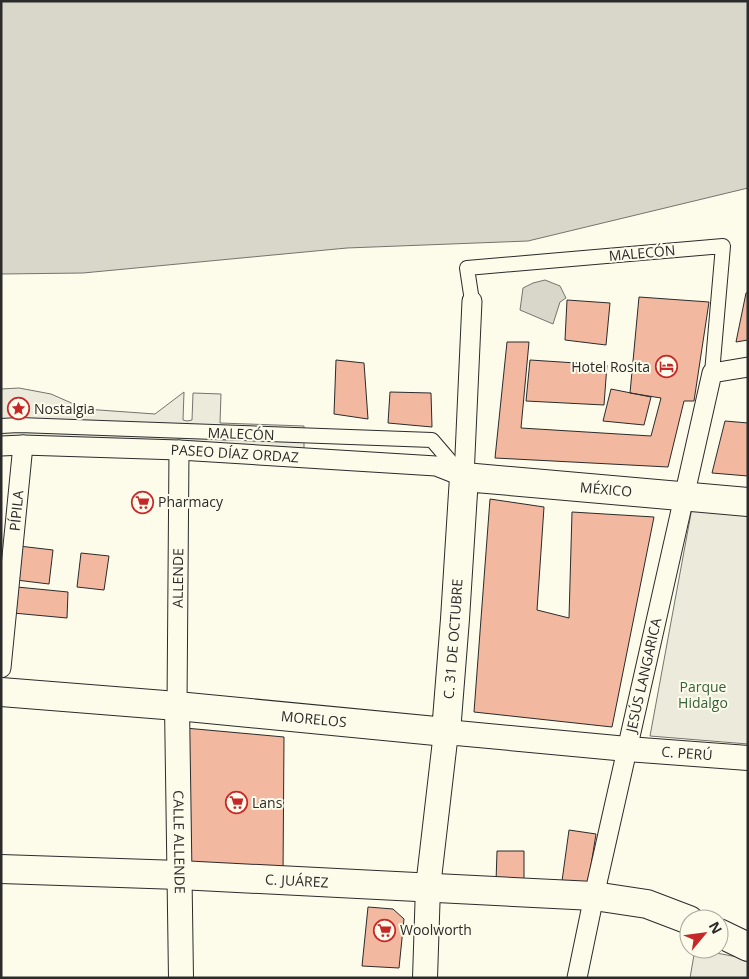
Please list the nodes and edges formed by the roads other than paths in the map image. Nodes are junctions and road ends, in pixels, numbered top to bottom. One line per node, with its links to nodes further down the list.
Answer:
1 (472, 301): 3 (street, MALECÓN); 8 (street, C. 31 DE OCTUBRE)
2 (748, 367): 3 (street)
3 (712, 373): 9 (street, JESÚS LANGARICA)
4 (1, 426): 8 (street, MALECÓN)
5 (23, 445): 6 (street, PASEO DÍAZ ORDAZ); 7 (street, PASEO DÍAZ ORDAZ); 11 (street, PÍPILA)
6 (1, 446)
7 (179, 450): 8 (street, PASEO DÍAZ ORDAZ); 13 (street, ALLENDE)
8 (464, 478): 9 (main road, MÉXICO); 14 (main road, C. 31 DE OCTUBRE)
9 (684, 497): 10 (main road, MÉXICO); 15 (street, JESÚS LANGARICA)
10 (748, 502)
11 (1, 668)
12 (1, 692): 13 (main road, MORELOS)
13 (177, 706): 14 (main road, MORELOS); 18 (street, CALLE ALLENDE)
14 (446, 732): 15 (street, MORELOS); 19 (street, C. 31 DE OCTUBRE)
15 (627, 749): 16 (street, C. PERÚ); 20 (street, JESÚS LANGARICA)
16 (748, 758)
17 (1, 870): 18 (main road, C. JUÁREZ)
18 (180, 875): 19 (main road, C. JUÁREZ); 24 (street, CALLE ALLENDE)
19 (428, 887): 20 (main road, C. JUÁREZ); 25 (street, C. 31 DE OCTUBRE)
20 (594, 896): 21 (main road, C. JUÁREZ); 26 (street, JESÚS LANGARICA)
21 (679, 916)
22 (729, 938): 23 (main road)
23 (748, 947)
24 (181, 978)
25 (425, 978)
26 (577, 978)

